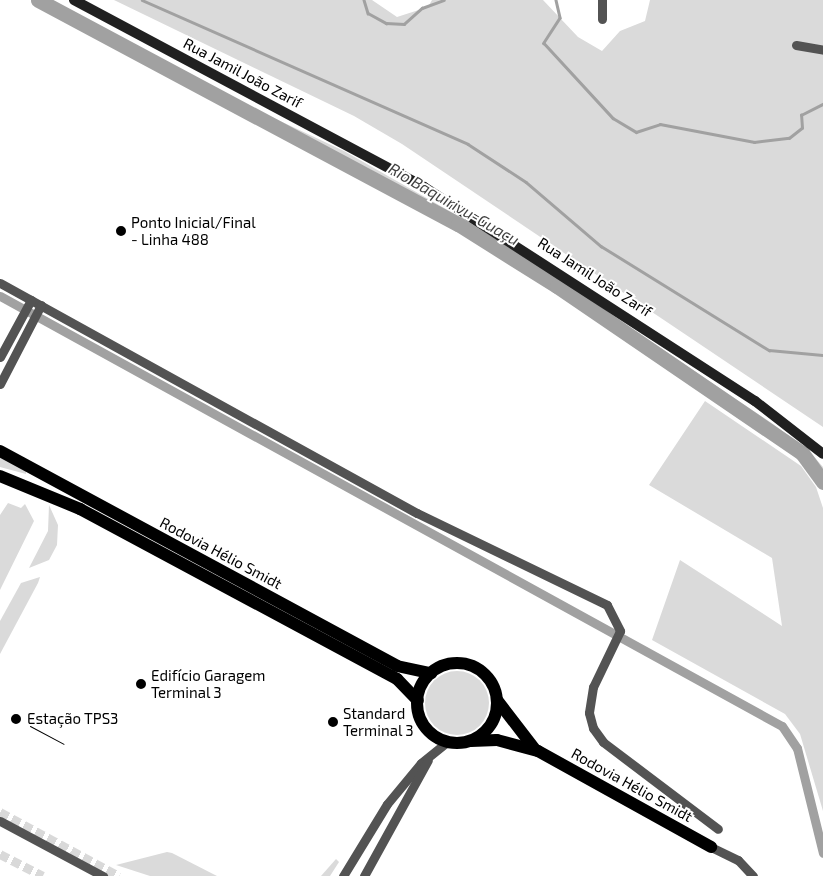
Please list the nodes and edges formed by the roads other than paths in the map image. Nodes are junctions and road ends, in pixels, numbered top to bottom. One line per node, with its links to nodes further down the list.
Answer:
1 (74, 0): 12 (main road, Rua Jamil João Zarif)
2 (602, 0): 3 (street)
3 (602, 19)
4 (796, 45): 5 (street)
5 (823, 50)
6 (0, 283): 7 (street)
7 (29, 304): 8 (street); 9 (street)
8 (40, 309): 10 (street); 22 (street)
9 (0, 357)
10 (0, 384)
11 (0, 451): 14 (main road, Rodovia Hélio Smidt)
12 (823, 454)
13 (0, 476): 15 (main road, Rodovia Hélio Smidt)
14 (431, 673): 15 (main road); 16 (main road)
15 (418, 700): 18 (main road)
16 (497, 700): 17 (main road); 19 (main road, Rodovia Hélio Smidt)
17 (471, 741): 18 (main road); 19 (main road, Rodovia Hélio Smidt)
18 (448, 742): 20 (street)
19 (538, 751): 23 (main road, Rodovia Hélio Smidt)
20 (432, 754): 25 (street); 26 (street)
21 (0, 820): 24 (street)
22 (718, 829)
23 (711, 847): 27 (street)
24 (103, 876)
25 (343, 876)
26 (364, 876)
27 (753, 876)

